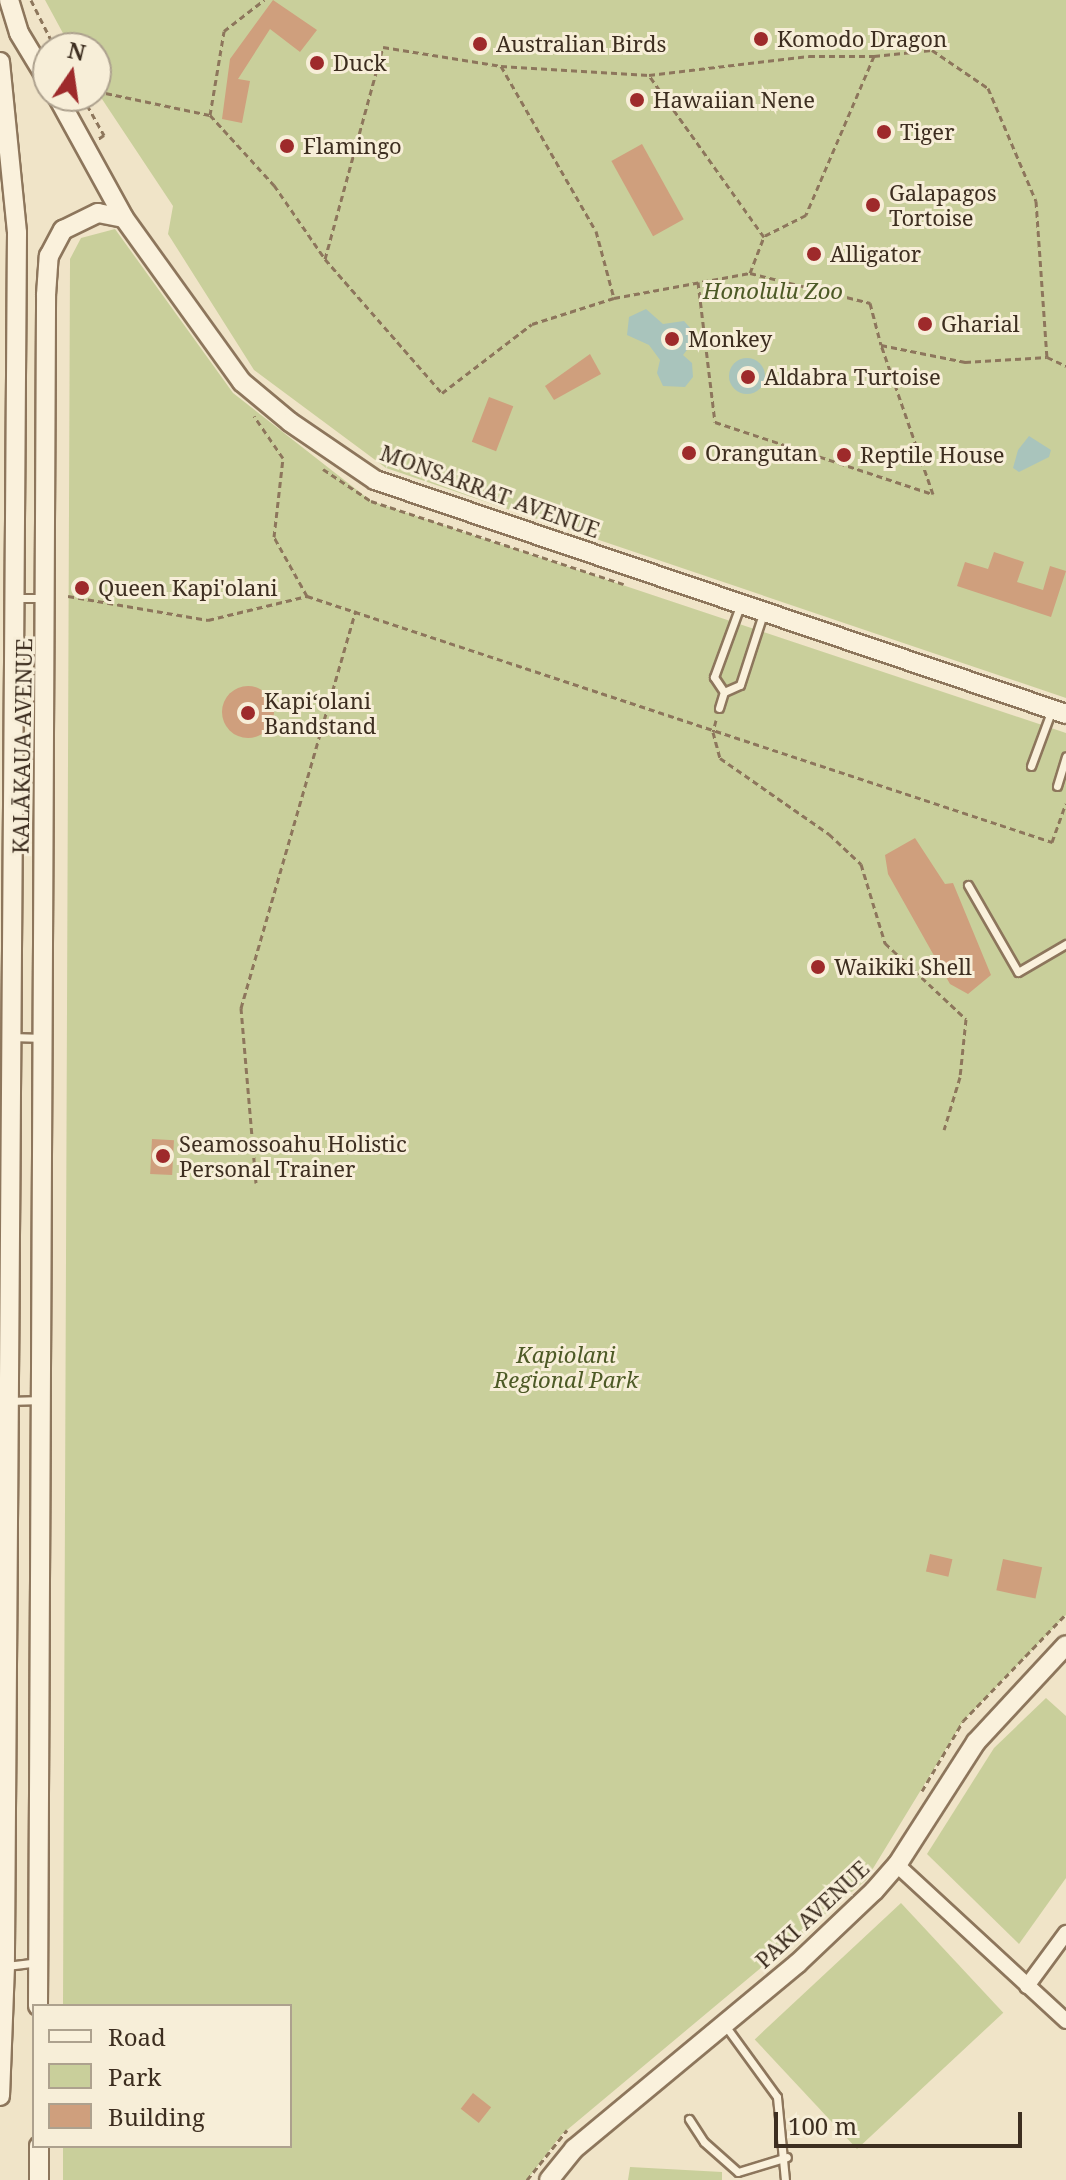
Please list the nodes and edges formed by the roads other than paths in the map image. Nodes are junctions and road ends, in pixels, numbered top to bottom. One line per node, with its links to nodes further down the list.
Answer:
1 (9, 0): 2 (street)
2 (32, 55)
3 (0, 62): 6 (street, KALĀKAUA AVENUE)
4 (66, 112): 5 (street, MONSARRAT AVENUE)
5 (124, 218): 7 (street, KALĀKAUA AVENUE); 8 (street, MONSARRAT AVENUE)
6 (14, 597): 7 (lane); 18 (street, KALĀKAUA AVENUE)
7 (48, 598): 19 (street, KALĀKAUA AVENUE)
8 (741, 604): 9 (street, MONSARRAT AVENUE); 10 (lane)
9 (764, 612): 10 (lane); 12 (street, MONSARRAT AVENUE)
10 (724, 692): 11 (lane)
11 (719, 708)
12 (1059, 712): 14 (lane)
13 (1066, 756): 15 (lane)
14 (1031, 766)
15 (1057, 786)
16 (968, 885): 17 (lane)
17 (1066, 944)
18 (12, 1037): 19 (lane); 21 (street, KALĀKAUA AVENUE)
19 (41, 1038): 20 (street, KALĀKAUA AVENUE)
20 (41, 1400): 21 (lane); 25 (street, KALĀKAUA AVENUE)
21 (9, 1401): 26 (street, KALĀKAUA AVENUE)
22 (1066, 1645): 23 (street, PAKI AVENUE)
23 (897, 1865): 27 (street); 30 (street, PAKI AVENUE)
24 (1066, 1933): 27 (street)
25 (38, 1962): 26 (lane); 28 (street, KALĀKAUA AVENUE)
26 (3, 1966): 31 (street, KALĀKAUA AVENUE)
27 (1027, 1986): 29 (street)
28 (38, 2004)
29 (1066, 2021)
30 (724, 2024): 34 (lane); 36 (street, PAKI AVENUE)
31 (0, 2096)
32 (689, 2119): 34 (lane)
33 (39, 2148): 35 (street)
34 (787, 2157): 37 (lane)
35 (39, 2180)
36 (549, 2180)
37 (785, 2180)

